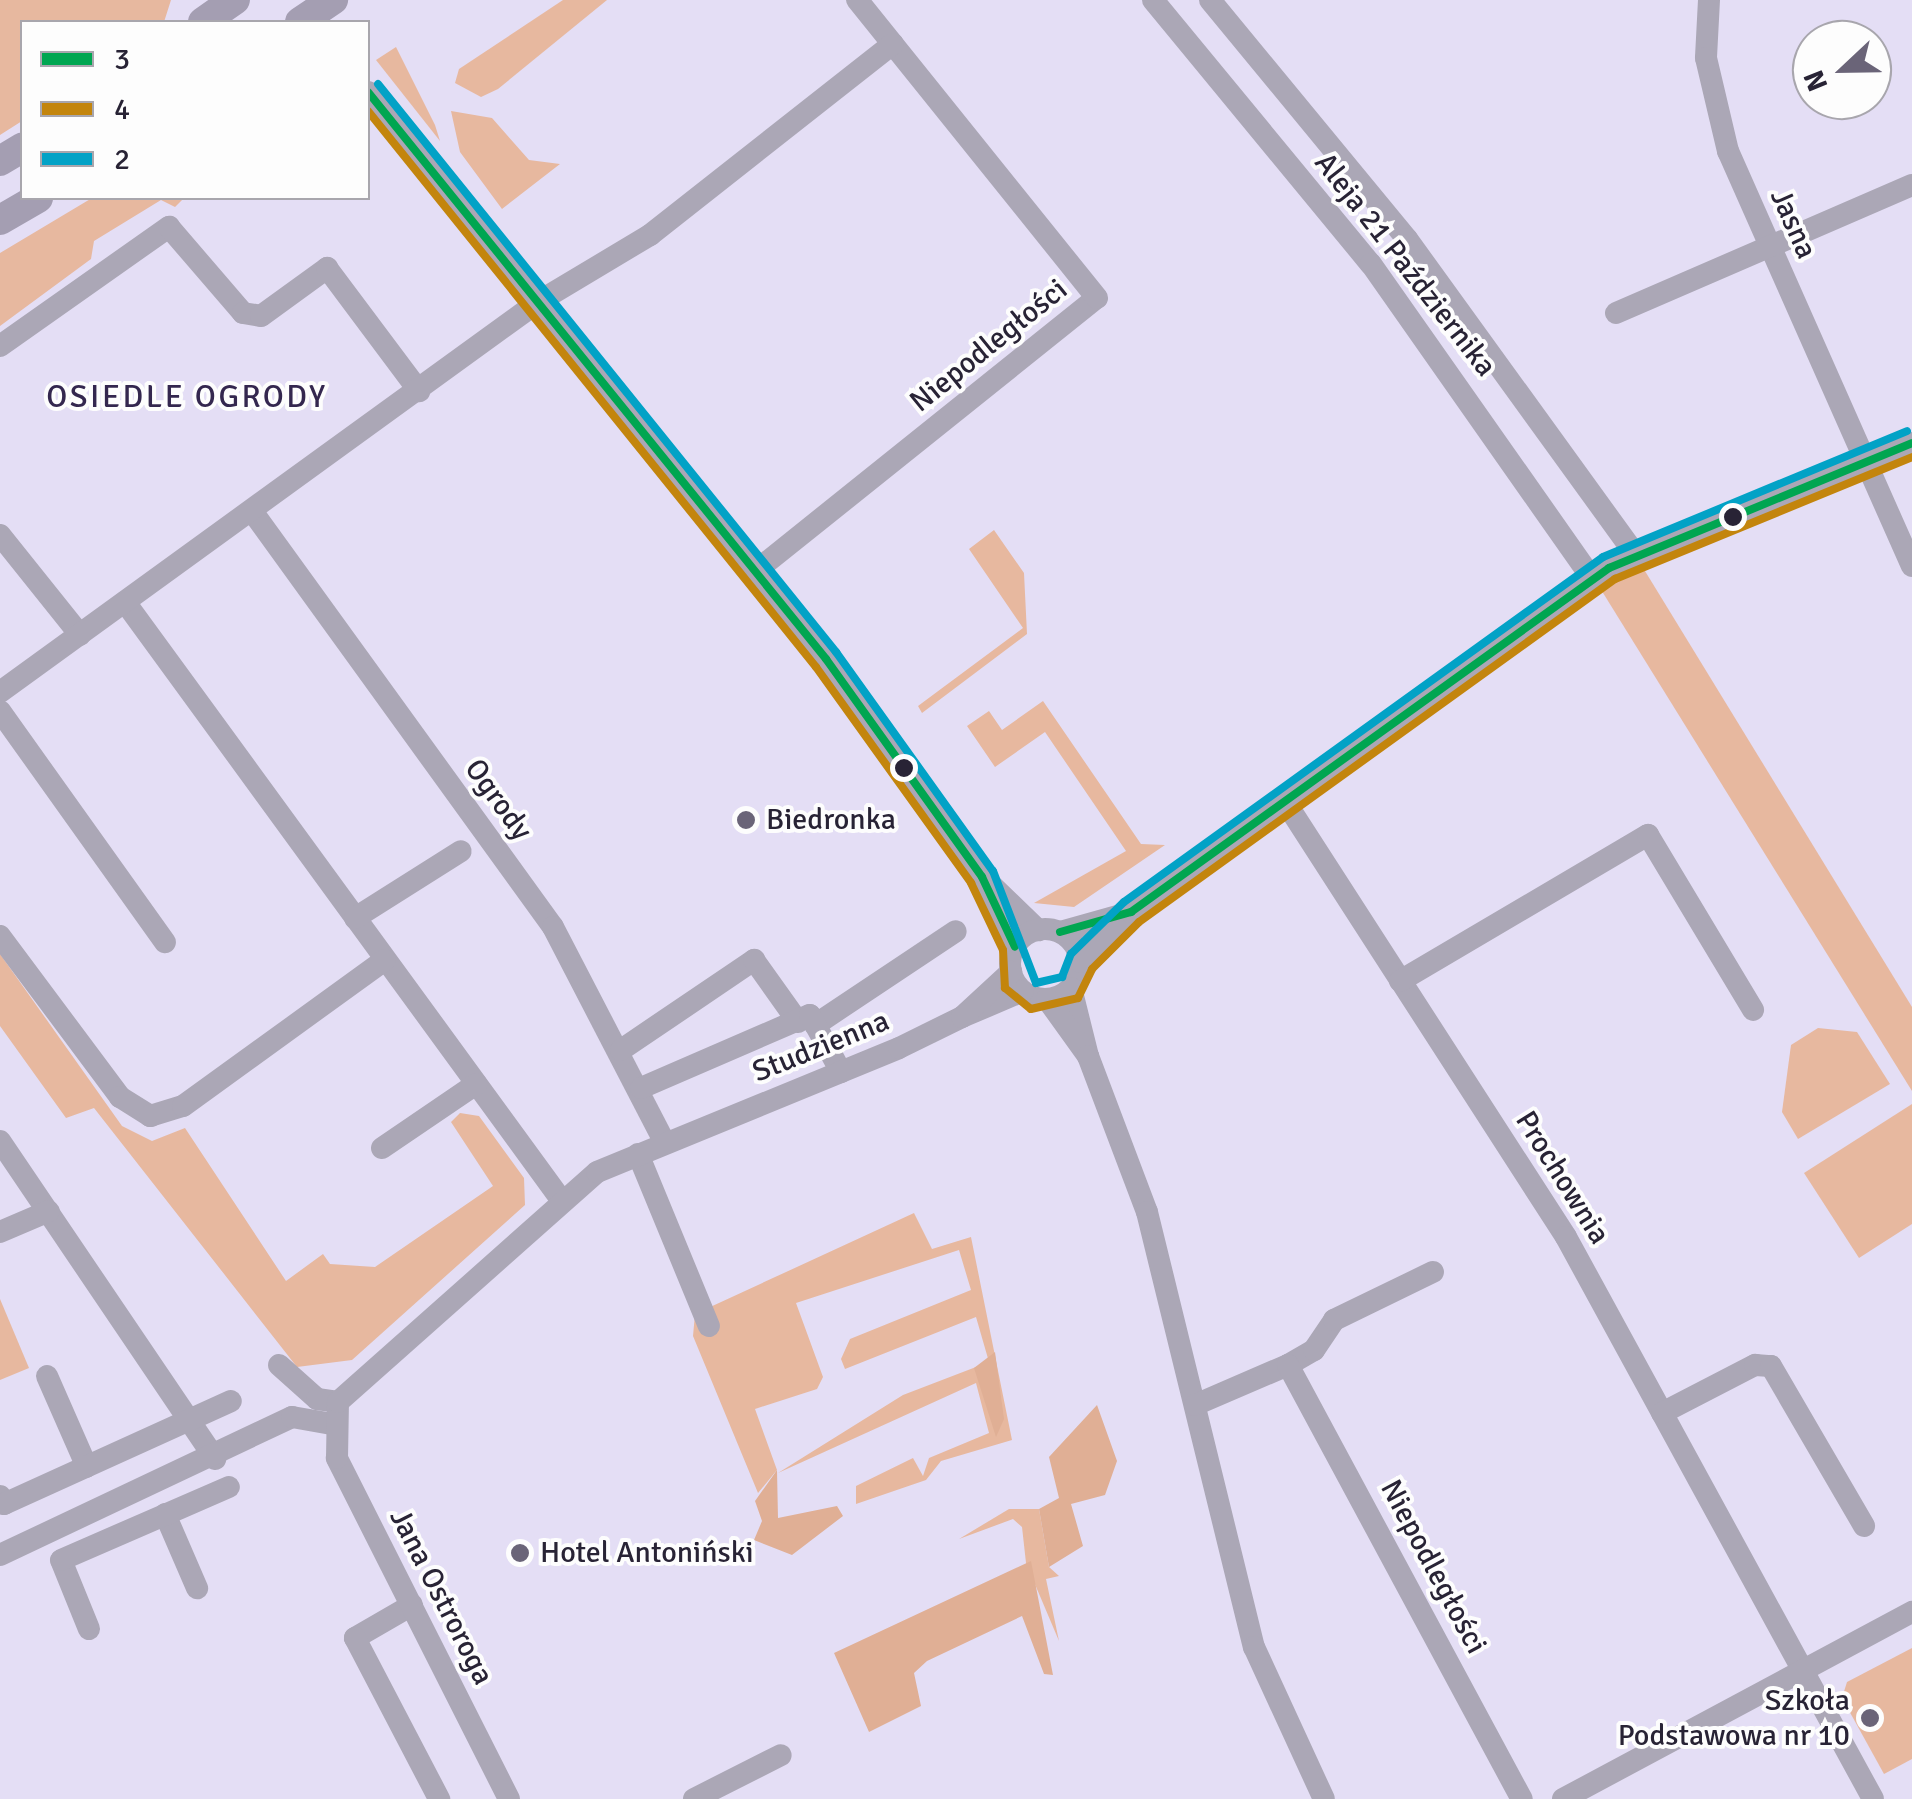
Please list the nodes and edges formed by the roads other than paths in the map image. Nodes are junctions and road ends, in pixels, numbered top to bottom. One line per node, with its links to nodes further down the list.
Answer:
1 (235, 0): 8 (main road)
2 (333, 0): 7 (main road)
3 (857, 0): 9 (street, Niepodległości)
4 (1153, 0): 26 (street, Aleja 21 Października)
5 (1210, 0): 23 (street, Aleja 21 Października)
6 (1710, 0): 14 (street, Jasna)
7 (302, 16)
8 (206, 20)
9 (892, 44): 15 (street); 25 (street, Niepodległości)
10 (370, 94): 15 (street)
11 (1912, 185): 14 (street)
12 (35, 200): 13 (main road)
13 (0, 220)
14 (1770, 246): 16 (street); 20 (street, Jasna)
15 (538, 302): 18 (street); 25 (street)
16 (1616, 312)
17 (0, 346): 18 (street)
18 (419, 391): 21 (street)
19 (1912, 443): 20 (street)
20 (1866, 463): 23 (street); 24 (street, Jasna)
21 (252, 511): 27 (street); 49 (street, Ogrody)
22 (0, 535): 28 (street)
23 (1638, 557): 26 (street)
24 (1912, 566)
25 (757, 570): 33 (street)
26 (1592, 579): 31 (street)
27 (125, 602): 28 (street); 35 (street)
28 (80, 635): 29 (street)
29 (0, 692)
30 (0, 711): 39 (street)
31 (1286, 803): 34 (street); 43 (street, Prochownia)
32 (462, 851): 35 (street, Ogrody)
33 (982, 877): 37 (street); 40 (street)
34 (1131, 912): 37 (street); 42 (street)
35 (355, 918): 41 (street)
36 (956, 931): 48 (street)
37 (1049, 931): 40 (street); 42 (street)
38 (0, 936): 41 (street)
39 (165, 942)
40 (1015, 946): 44 (street)
41 (385, 960): 52 (street)
42 (1081, 962): 45 (street)
43 (1400, 981): 47 (street); 68 (street, Prochownia)
44 (1017, 982): 46 (street); 51 (street, Studzienna)
45 (1071, 988): 46 (street); 50 (street)
46 (1047, 999): 50 (street)
47 (1753, 1010)
48 (806, 1024): 49 (street); 51 (street); 53 (street)
49 (621, 1050): 53 (street, Ogrody)
50 (1088, 1056): 67 (street)
51 (841, 1072): 55 (street, Studzienna)
52 (476, 1084): 56 (street); 58 (street)
53 (640, 1088): 55 (street, Ogrody)
54 (0, 1140): 59 (street)
55 (665, 1143): 57 (street, Studzienna)
56 (382, 1148)
57 (638, 1154): 58 (street, Studzienna); 62 (street)
58 (560, 1198): 69 (street, Studzienna)
59 (48, 1211): 60 (street); 70 (street)
60 (0, 1232)
61 (1433, 1272): 64 (street)
62 (710, 1326)
63 (279, 1365): 69 (street)
64 (1288, 1365): 67 (street); 88 (street, Niepodległości)
65 (47, 1376): 72 (street)
66 (231, 1401): 70 (street)
67 (1195, 1405): 87 (street)
68 (1662, 1413): 76 (street); 82 (street, Prochownia)
69 (334, 1415): 71 (street); 79 (street, Jana Ostroroga)
70 (190, 1420): 71 (street); 72 (street)
71 (215, 1458): 77 (street)
72 (87, 1466): 74 (street)
73 (229, 1487): 75 (street)
74 (0, 1496)
75 (165, 1514): 78 (street); 81 (street)
76 (1864, 1526)
77 (0, 1555)
78 (197, 1588)
79 (412, 1605): 84 (street); 85 (street, Jana Ostroroga)
80 (1912, 1612): 82 (street)
81 (90, 1629)
82 (1802, 1669): 89 (street); 90 (street, Prochownia)
83 (781, 1754): 86 (street)
84 (438, 1799)
85 (510, 1799)
86 (694, 1799)
87 (1324, 1799)
88 (1522, 1799)
89 (1563, 1799)
90 (1873, 1799)

